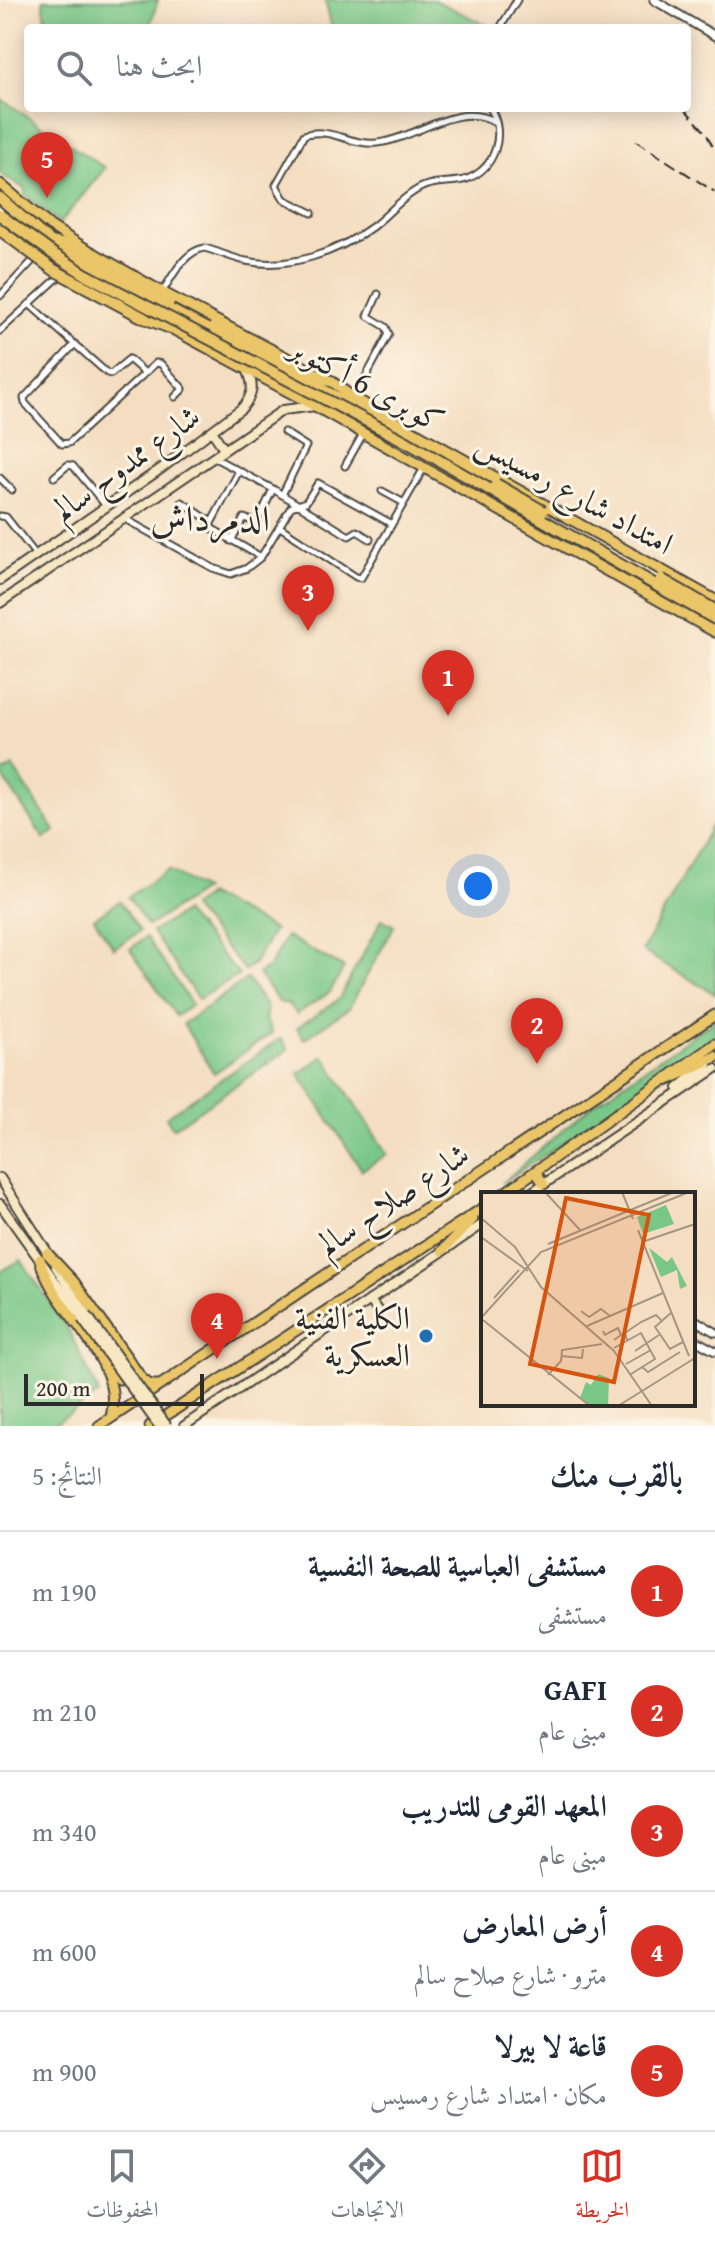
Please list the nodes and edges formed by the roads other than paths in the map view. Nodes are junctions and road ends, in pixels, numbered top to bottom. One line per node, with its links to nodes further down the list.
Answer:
1 (517, 0): 3 (street)
2 (654, 0): 4 (street)
3 (502, 24)
4 (715, 36)
5 (478, 112): 7 (street); 10 (street)
6 (492, 112): 7 (street)
7 (496, 123): 16 (street)
8 (0, 184): 16 (main road, امتداد شارع رمسيس)
9 (0, 198): 13 (highway, كوبرى 6 أكتوبر)
10 (312, 213)
11 (0, 215): 65 (highway, كوبرى 6 أكتوبر, bridge)
12 (0, 227): 14 (main road, امتداد شارع رمسيس); 20 (highway, bridge)
13 (50, 242): 25 (highway); 64 (highway, كوبرى 6 أكتوبر, bridge)
14 (39, 253): 15 (main road, امتداد شارع رمسيس); 18 (street)
15 (66, 270): 19 (street); 20 (main road, امتداد شارع رمسيس)
16 (162, 292): 25 (main road, امتداد شارع رمسيس)
17 (378, 294): 27 (street)
18 (0, 296)
19 (29, 304): 21 (street); 22 (street)
20 (173, 329): 23 (main road, امتداد شارع رمسيس)
21 (0, 331)
22 (75, 344): 24 (street); 24 (street)
23 (246, 368): 28 (main road, امتداد شارع رمسيس); 29 (main road, شارع ممدوح سالم)
24 (145, 373): 26 (street)
25 (331, 381): 27 (main road, امتداد شارع رمسيس)
26 (175, 397)
27 (354, 398): 47 (main road, امتداد شارع رمسيس)
28 (315, 406): 31 (main road, امتداد شارع رمسيس); 32 (main road, شارع ممدوح سالم)
29 (212, 431): 32 (main road); 46 (main road, شارع ممدوح سالم)
30 (284, 432): 42 (street)
31 (363, 434): 34 (street); 35 (main road, امتداد شارع رمسيس)
32 (224, 449): 33 (main road, شارع ممدوح سالم)
33 (213, 457): 36 (street); 49 (main road, شارع ممدوح سالم)
34 (345, 466)
35 (424, 468): 44 (street); 53 (main road, امتداد شارع رمسيس)
36 (239, 471): 39 (street); 50 (street)
37 (54, 477): 46 (street)
38 (0, 478): 40 (street)
39 (273, 489): 42 (street); 55 (street)
40 (12, 490)
41 (382, 491): 44 (street)
42 (282, 495): 45 (street)
43 (182, 502): 50 (street)
44 (404, 503): 51 (street)
45 (297, 504): 51 (street); 52 (street); 54 (street)
46 (106, 507): 56 (main road, شارع ممدوح سالم)
47 (554, 510): 53 (main road); 60 (main road, امتداد شارع رمسيس)
48 (0, 516): 56 (street)
49 (125, 519): 57 (street); 62 (main road, شارع ممدوح سالم)
50 (210, 521): 55 (street)
51 (392, 524): 52 (street)
52 (280, 527): 57 (street)
53 (535, 530): 63 (main road, امتداد شارع رمسيس)
54 (370, 539)
55 (231, 541): 57 (street)
56 (36, 555): 59 (main road, شارع ممدوح سالم)
57 (261, 557)
58 (0, 567): 59 (street)
59 (4, 578)
60 (679, 580): 61 (main road, امتداد شارع رمسيس); 63 (main road)
61 (715, 600)
62 (0, 603)
63 (663, 603): 66 (main road, امتداد شارع رمسيس)
64 (715, 610)
65 (715, 619)
66 (715, 632)
67 (715, 1015): 90 (main road, شارع صلاح سالم)
68 (715, 1044): 71 (main road, شارع صلاح سالم)
69 (715, 1058): 71 (highway); 72 (main road)
70 (715, 1069): 72 (main road)
71 (667, 1080): 73 (main road, شارع صلاح سالم)
72 (661, 1105): 75 (main road)
73 (535, 1171): 75 (main road); 76 (main road, شارع صلاح سالم)
74 (0, 1178): 82 (main road)
75 (546, 1189)
76 (509, 1192)
77 (0, 1204): 82 (main road)
78 (481, 1209): 94 (main road, شارع صلاح سالم)
79 (481, 1210): 81 (main road)
80 (481, 1225): 81 (main road)
81 (442, 1251): 83 (main road)
82 (44, 1256): 85 (main road); 88 (main road); 89 (main road)
83 (370, 1300): 84 (main road); 86 (main road)
84 (377, 1310)
85 (84, 1317): 95 (main road, bridge); 96 (main road, bridge)
86 (329, 1328): 87 (main road); 92 (main road)
87 (335, 1337)
88 (95, 1347): 89 (main road); 91 (main road)
89 (134, 1368): 90 (main road)
90 (160, 1385): 91 (main road, شارع صلاح سالم)
91 (111, 1418): 93 (main road, شارع صلاح سالم)
92 (186, 1425)
93 (99, 1426)
94 (150, 1426)
95 (159, 1426)
96 (167, 1426)

